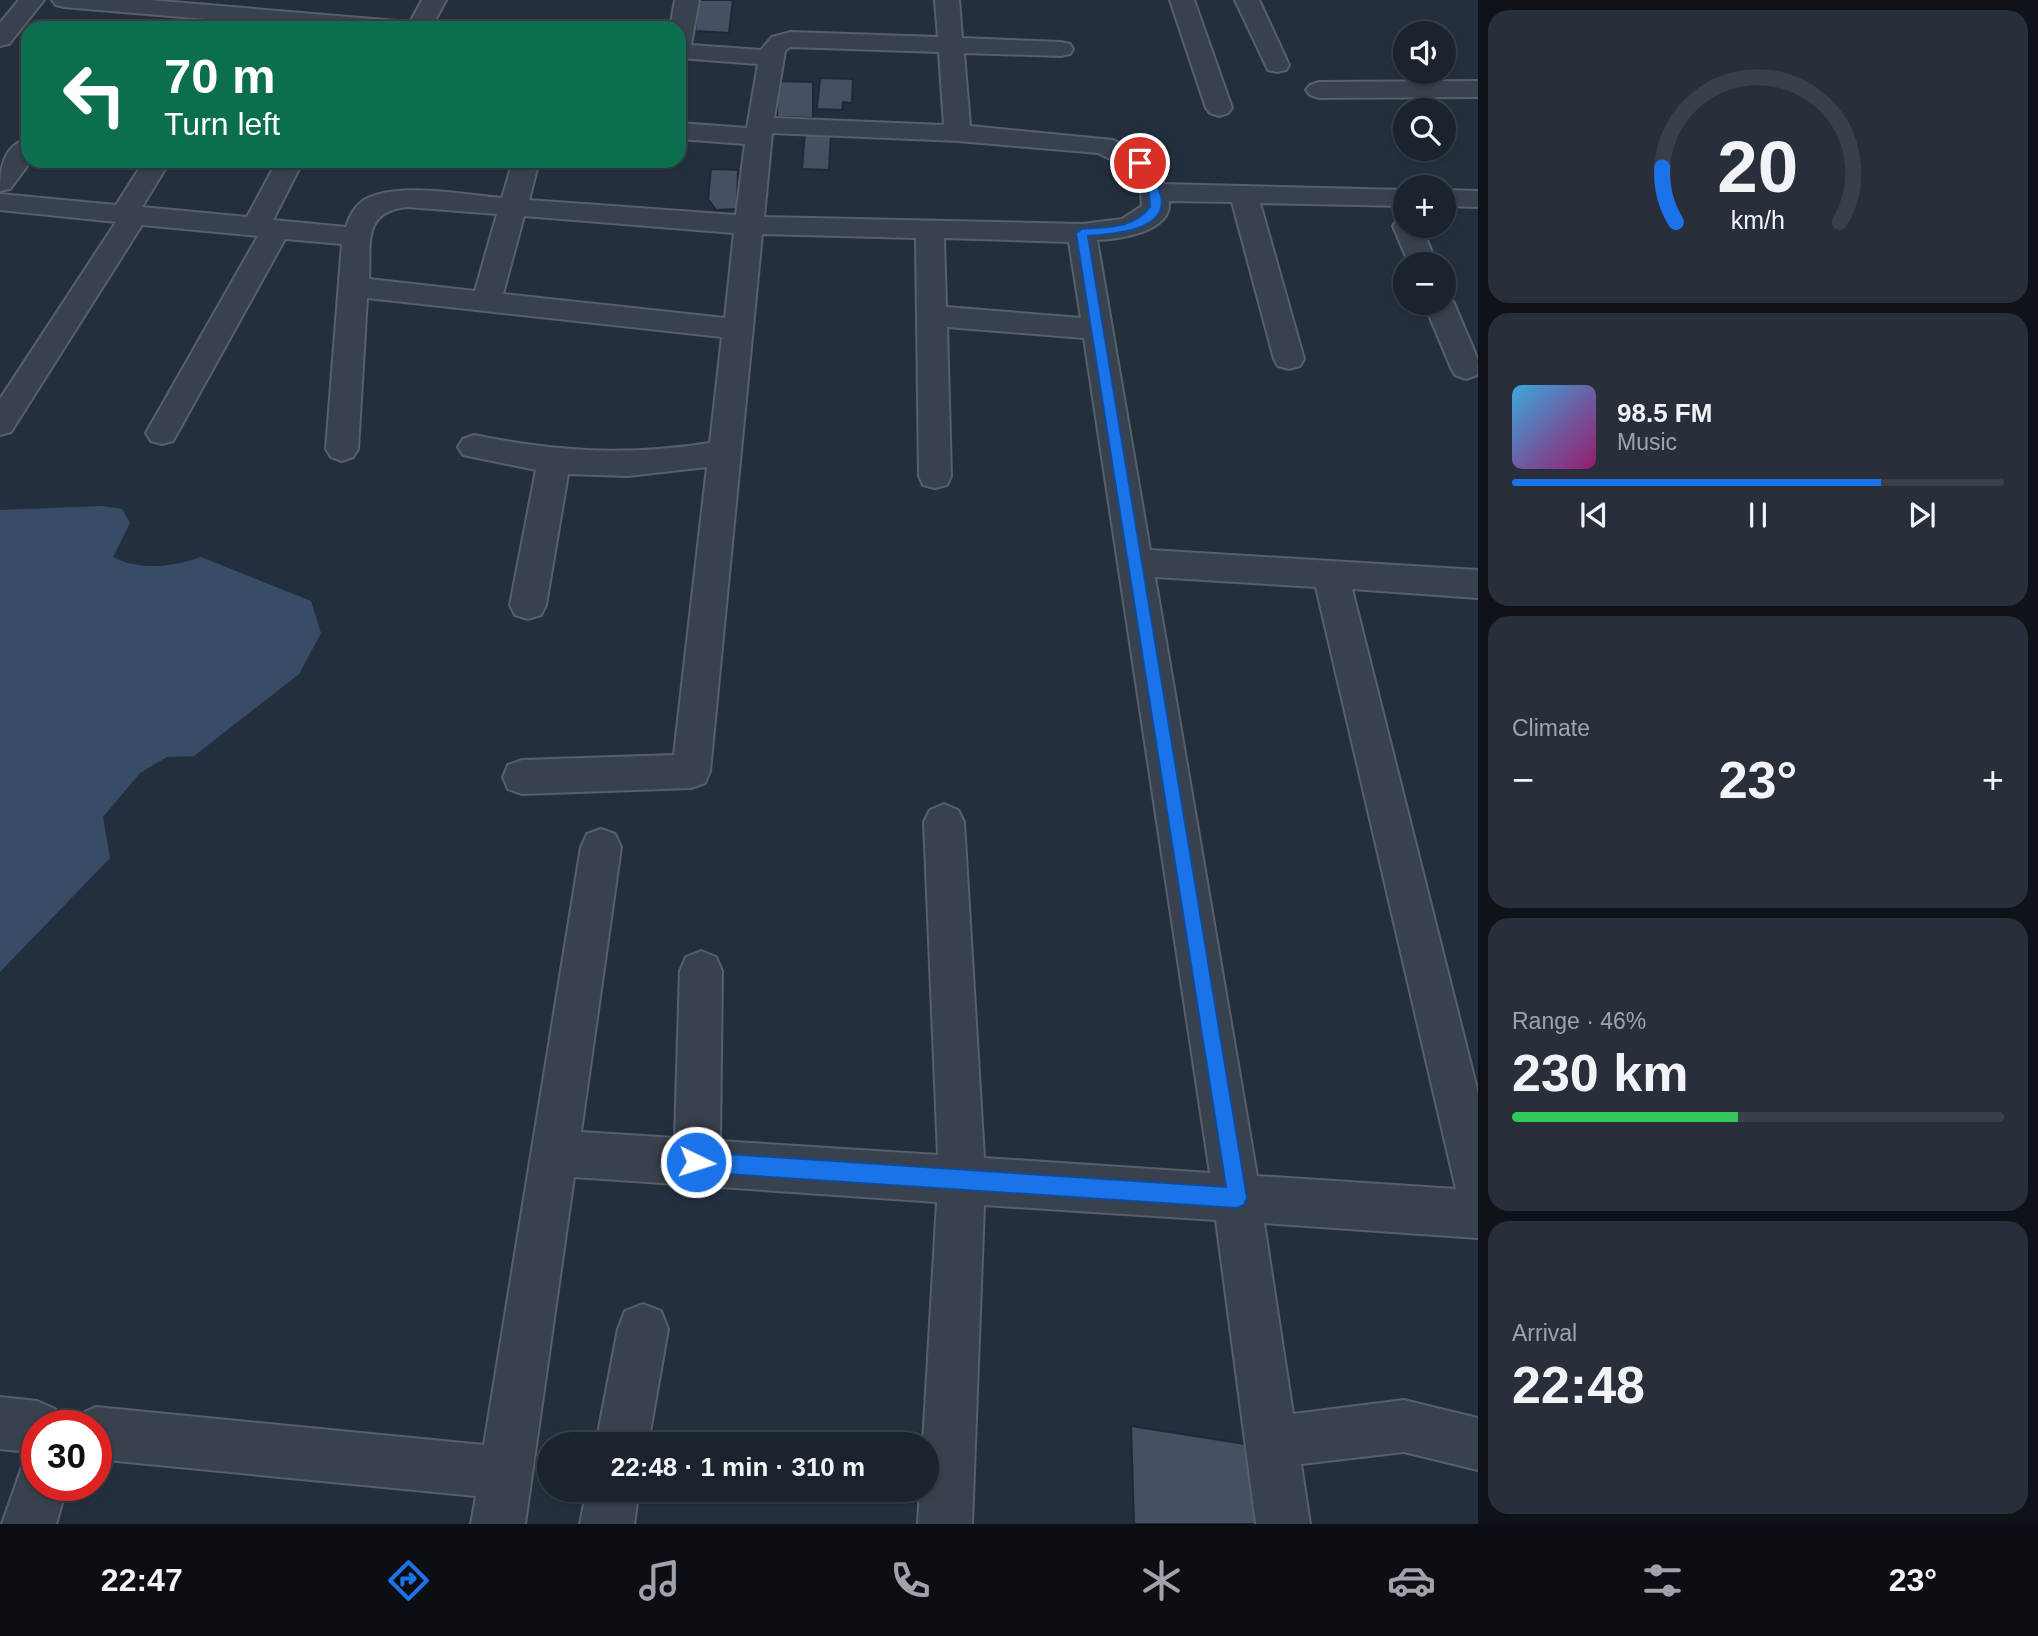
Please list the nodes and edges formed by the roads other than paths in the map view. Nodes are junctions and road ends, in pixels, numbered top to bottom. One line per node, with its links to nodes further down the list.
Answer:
1 (32, 0): 13 (street)
2 (64, 0): 8 (street)
3 (434, 0): 11 (street)
4 (687, 0): 12 (street)
5 (947, 0): 14 (street)
6 (1182, 0): 21 (street)
7 (1247, 0): 18 (street)
8 (148, 4): 9 (street)
9 (281, 9): 10 (street)
10 (354, 21)
11 (423, 21)
12 (684, 21)
13 (0, 39)
14 (951, 45): 16 (street); 17 (street); 24 (street)
15 (686, 49): 17 (street)
16 (1061, 49)
17 (771, 58): 23 (street)
18 (1277, 65)
19 (1478, 89): 20 (street)
20 (1319, 90)
21 (1219, 108)
22 (686, 131): 23 (street)
23 (759, 131): 24 (street); 37 (street)
24 (958, 132): 29 (street)
25 (21, 162): 34 (street)
26 (153, 168): 36 (street)
27 (287, 168): 38 (street)
28 (524, 168): 35 (street)
29 (1155, 192): 30 (street); 40 (street)
30 (1244, 194): 31 (street); 48 (street)
31 (1393, 197)
32 (1456, 198): 33 (street)
33 (1478, 199)
34 (3, 202): 36 (street)
35 (513, 207): 37 (street); 41 (street); 43 (street)
36 (129, 215): 38 (street); 50 (street)
37 (749, 225): 39 (street); 46 (street)
38 (266, 228): 41 (street); 51 (street)
39 (929, 229): 40 (street); 45 (street)
40 (1082, 233): 47 (street)
41 (356, 237): 42 (street)
42 (353, 288): 43 (street); 53 (street)
43 (486, 302): 46 (street)
44 (1444, 315): 49 (street)
45 (931, 316): 47 (street); 56 (street)
46 (738, 329): 54 (street)
47 (1097, 329): 57 (street)
48 (1289, 359)
49 (1466, 368)
50 (0, 424)
51 (162, 433)
52 (474, 447): 55 (street)
53 (342, 449)
54 (724, 452): 55 (street); 61 (street)
55 (554, 461): 60 (street)
56 (935, 476)
57 (1135, 562): 58 (street); 69 (street)
58 (1331, 575): 59 (street); 68 (street)
59 (1478, 584)
60 (528, 605)
61 (522, 777)
62 (944, 822): 67 (street)
63 (601, 847): 65 (street)
64 (701, 971): 66 (street)
65 (554, 1153): 66 (street); 78 (street)
66 (696, 1162): 67 (street)
67 (962, 1180): 69 (street); 84 (street)
68 (1478, 1186)
69 (1237, 1198): 70 (street); 76 (street)
70 (1478, 1214)
71 (643, 1329): 74 (street)
72 (0, 1423): 73 (street)
73 (21, 1425)
74 (624, 1432)
75 (112, 1435): 78 (street)
76 (1272, 1442): 77 (street); 85 (street)
77 (1478, 1444)
78 (505, 1473): 82 (street)
79 (36, 1501): 81 (street)
80 (611, 1502): 83 (street)
81 (29, 1524)
82 (498, 1524)
83 (607, 1524)
84 (945, 1524)
85 (1283, 1524)

